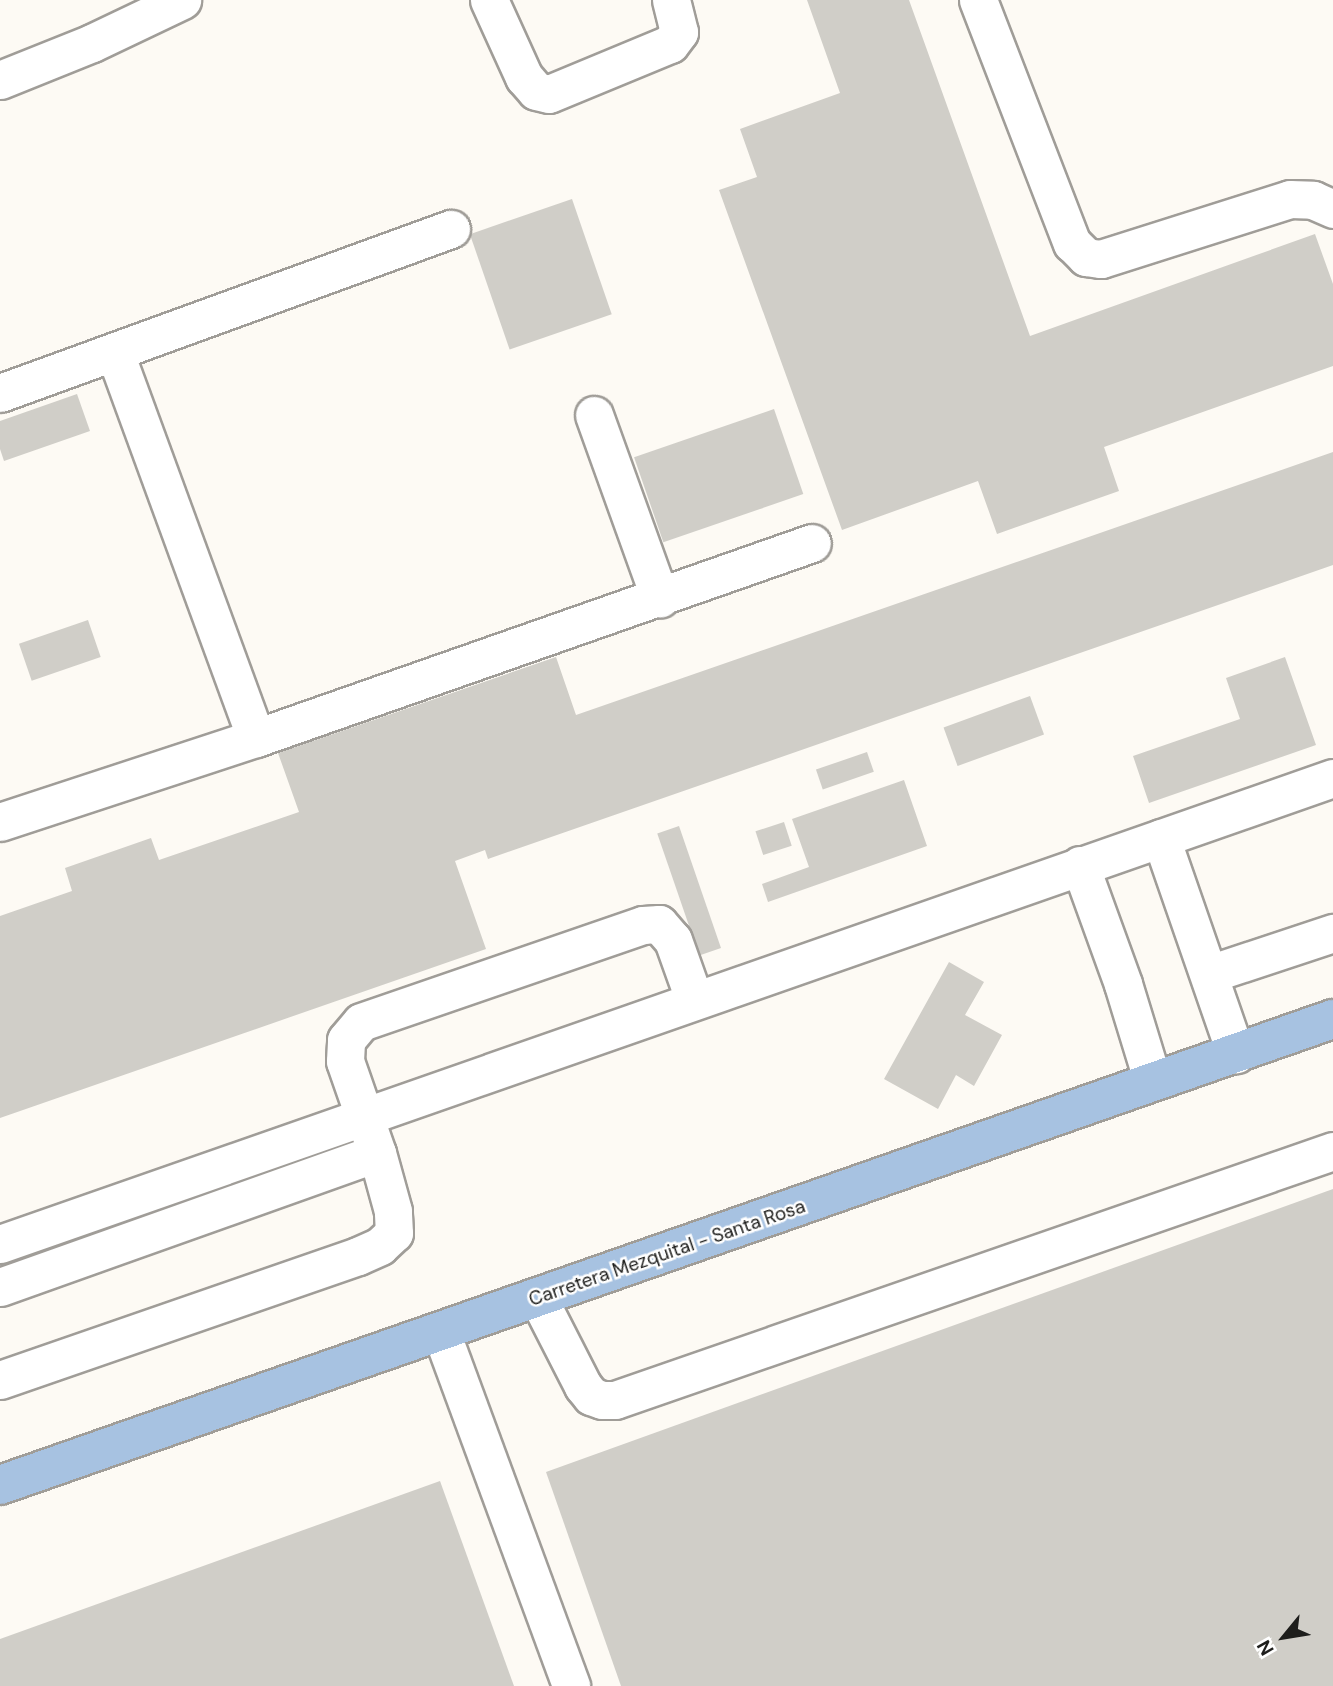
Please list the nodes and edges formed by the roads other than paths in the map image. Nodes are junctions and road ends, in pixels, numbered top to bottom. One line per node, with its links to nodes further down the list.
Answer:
1 (182, 0): 5 (lane)
2 (489, 0): 3 (lane)
3 (671, 0)
4 (978, 0): 6 (lane)
5 (0, 80)
6 (1333, 209)
7 (451, 229): 8 (lane)
8 (115, 352): 9 (lane); 13 (lane)
9 (0, 393)
10 (594, 415): 12 (lane)
11 (812, 543): 12 (lane)
12 (660, 598): 13 (lane)
13 (257, 738): 15 (lane)
14 (1333, 778): 16 (lane)
15 (0, 822)
16 (1161, 838): 17 (lane); 19 (lane)
17 (1080, 865): 20 (lane); 23 (lane)
18 (1333, 933): 19 (lane)
19 (1209, 974): 22 (lane)
20 (694, 999): 24 (lane); 24 (lane)
21 (1333, 1020): 22 (main road, Carretera Mezquital - Santa Rosa)
22 (1236, 1054): 23 (main road, Carretera Mezquital - Santa Rosa)
23 (1153, 1082): 29 (main road, Carretera Mezquital - Santa Rosa)
24 (364, 1115): 26 (lane); 27 (lane)
25 (1333, 1151): 29 (lane)
26 (376, 1153): 28 (lane); 31 (lane)
27 (0, 1244)
28 (0, 1287)
29 (538, 1298): 30 (main road, Carretera Mezquital - Santa Rosa)
30 (441, 1332): 32 (main road, Carretera Mezquital - Santa Rosa); 33 (lane)
31 (0, 1380)
32 (0, 1485)
33 (571, 1686)

